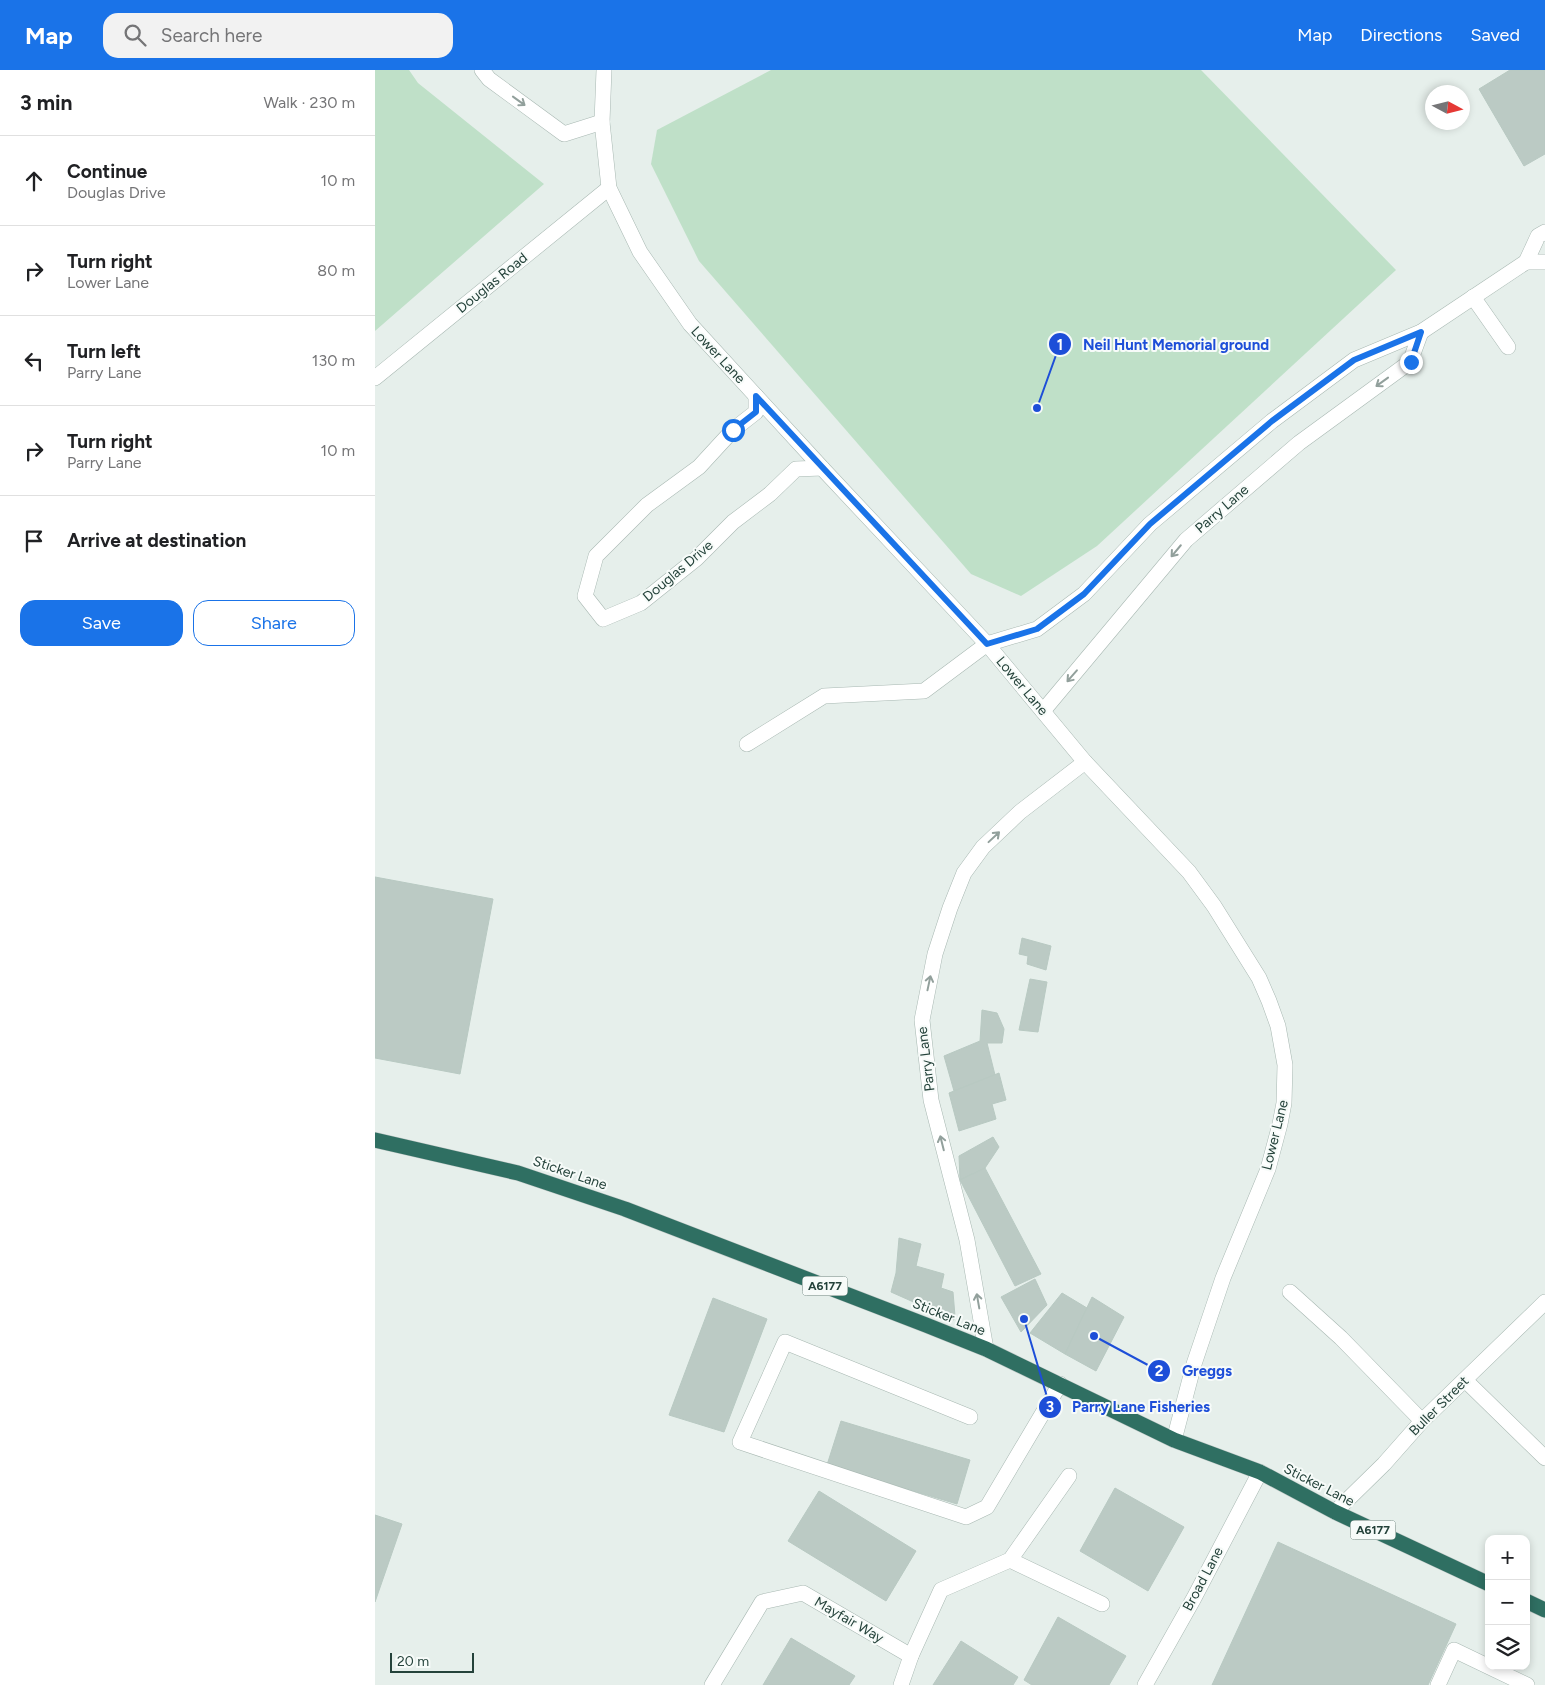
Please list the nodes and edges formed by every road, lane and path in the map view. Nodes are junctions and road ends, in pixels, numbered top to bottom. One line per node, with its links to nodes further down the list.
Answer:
1 (482, 70): 3 (street, one-way to 3)
2 (604, 70): 3 (street, Lower Lane)
3 (602, 122): 4 (street, Lower Lane)
4 (609, 188): 11 (street, Douglas Road); 12 (street, Lower Lane)
5 (1545, 232): 6 (street)
6 (1526, 262): 7 (street); 8 (street)
7 (1545, 262)
8 (1473, 297): 9 (street); 10 (street)
9 (1421, 332): 14 (street); 15 (street, Parry Lane, one-way to 15)
10 (1508, 347)
11 (375, 378)
12 (756, 396): 13 (street, Lower Lane); 13 (street, Douglas Drive)
13 (822, 468): 14 (street, Lower Lane)
14 (987, 644): 15 (street, Lower Lane); 16 (street)
15 (1043, 710): 17 (street, Lower Lane)
16 (747, 744)
17 (1085, 762): 21 (street, Parry Lane, one-way to 17); 26 (street, Lower Lane)
18 (375, 1140): 21 (highway, Sticker Lane / A6177)
19 (1290, 1292): 25 (street)
20 (1545, 1302): 22 (street, Buller Street)
21 (986, 1349): 23 (highway, Sticker Lane / A6177)
22 (1465, 1380): 25 (street, Buller Street); 27 (street)
23 (1060, 1384): 24 (street); 26 (highway, Sticker Lane / A6177)
24 (971, 1417)
25 (1422, 1421): 30 (street, Buller Street)
26 (1174, 1440): 28 (highway, Sticker Lane / A6177)
27 (1544, 1455)
28 (1260, 1472): 30 (highway, Sticker Lane / A6177); 39 (street, Broad Lane)
29 (1069, 1476): 31 (street)
30 (1335, 1512): 32 (highway, Sticker Lane / A6177)
31 (1010, 1560): 34 (street); 36 (street)
32 (1485, 1582)
33 (1530, 1603): 35 (highway)
34 (1102, 1604)
35 (1544, 1608)
36 (911, 1656): 37 (street, Mayfair Way); 38 (street)
37 (712, 1685)
38 (901, 1685)
39 (1145, 1685)
40 (1438, 1685): 41 (street)
41 (1527, 1685)

